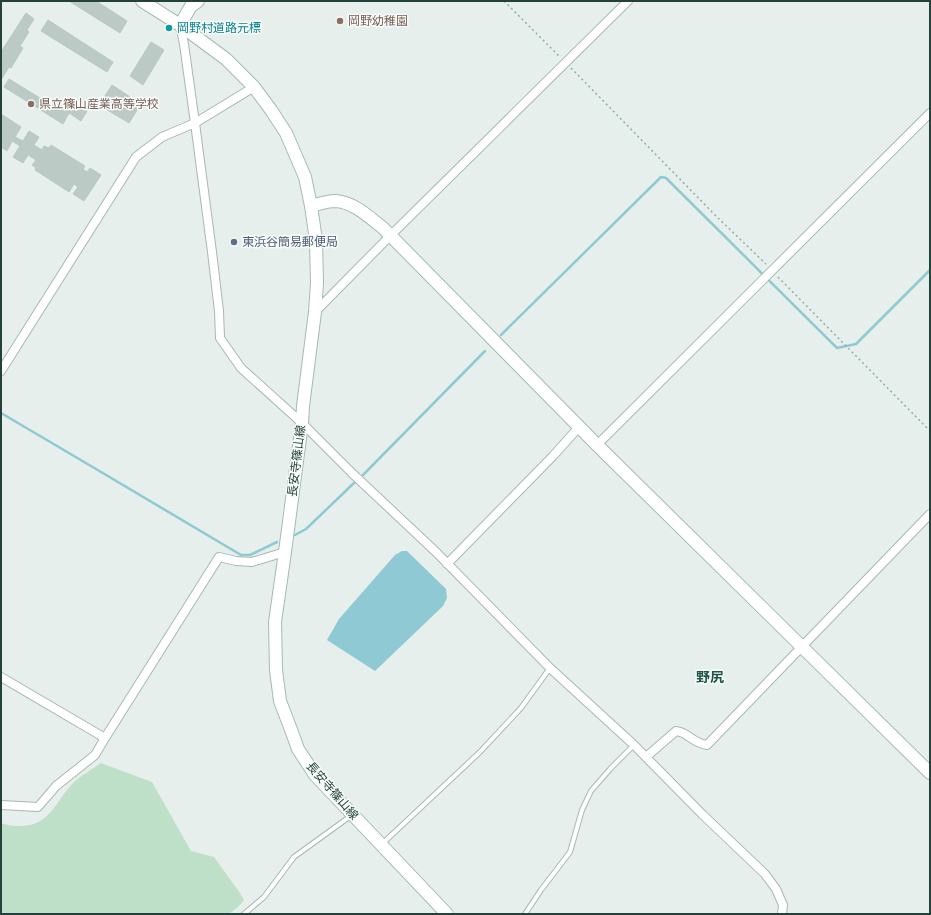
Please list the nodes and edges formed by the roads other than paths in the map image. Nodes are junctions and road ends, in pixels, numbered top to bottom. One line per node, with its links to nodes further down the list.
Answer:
1 (142, 1): 4 (main road, 長安寺篠山線)
2 (198, 1): 4 (main road)
3 (628, 1): 9 (street)
4 (180, 25): 5 (main road, 長安寺篠山線); 7 (street)
5 (254, 87): 7 (street); 8 (main road, 長安寺篠山線)
6 (930, 113): 14 (street)
7 (195, 123): 11 (street); 12 (street)
8 (311, 206): 9 (main road); 10 (main road, 長安寺篠山線)
9 (390, 236): 10 (street); 13 (main road)
10 (315, 312): 12 (main road, 長安寺篠山線)
11 (1, 371)
12 (302, 424): 16 (main road, 長安寺篠山線); 17 (street)
13 (579, 427): 14 (main road); 17 (street)
14 (597, 445): 18 (main road)
15 (930, 514): 18 (street)
16 (285, 552): 21 (street); 26 (main road, 長安寺篠山線)
17 (447, 564): 19 (street)
18 (801, 647): 23 (street); 24 (main road)
19 (550, 668): 22 (street); 27 (lane)
20 (1, 677): 21 (street)
21 (105, 738): 25 (street)
22 (634, 745): 23 (street); 30 (lane)
23 (646, 757): 31 (street)
24 (930, 774)
25 (1, 805)
26 (352, 815): 27 (main road, 長安寺篠山線); 28 (lane)
27 (382, 845): 29 (main road, 長安寺篠山線)
28 (244, 914)
29 (447, 914)
30 (524, 914)
31 (782, 914)

